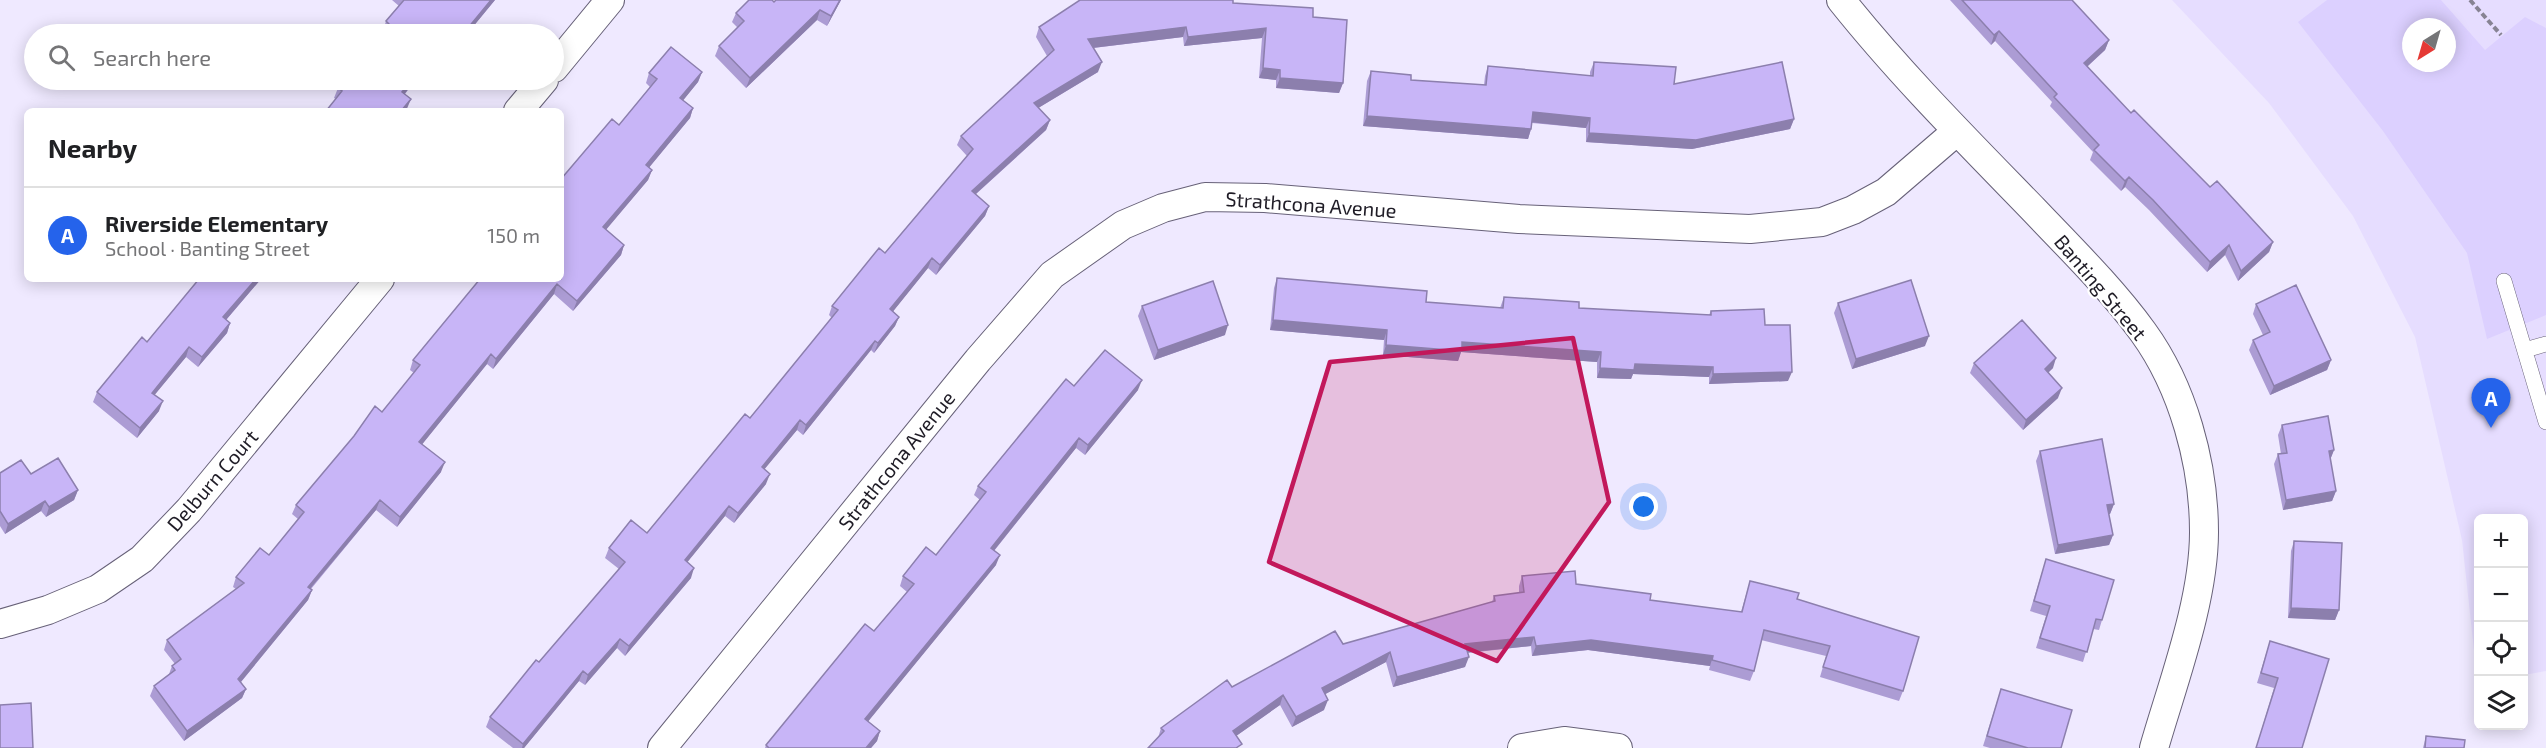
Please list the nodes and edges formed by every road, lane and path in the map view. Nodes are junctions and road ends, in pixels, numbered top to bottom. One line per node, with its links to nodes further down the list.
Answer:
1 (610, 0): 5 (street)
2 (1841, 0): 8 (street, Banting Street)
3 (2470, 0): 4 (path)
4 (2501, 35)
5 (564, 56)
6 (536, 90): 7 (street)
7 (521, 108)
8 (1957, 131): 15 (street, Strathcona Avenue); 18 (street, Banting Street)
9 (2505, 281): 12 (lane)
10 (378, 282): 14 (street, Delburn Court)
11 (2546, 344): 12 (lane)
12 (2525, 350): 13 (lane)
13 (2546, 422)
14 (0, 624)
15 (662, 748)
16 (1522, 748): 17 (street)
17 (1618, 748)
18 (2154, 748)

